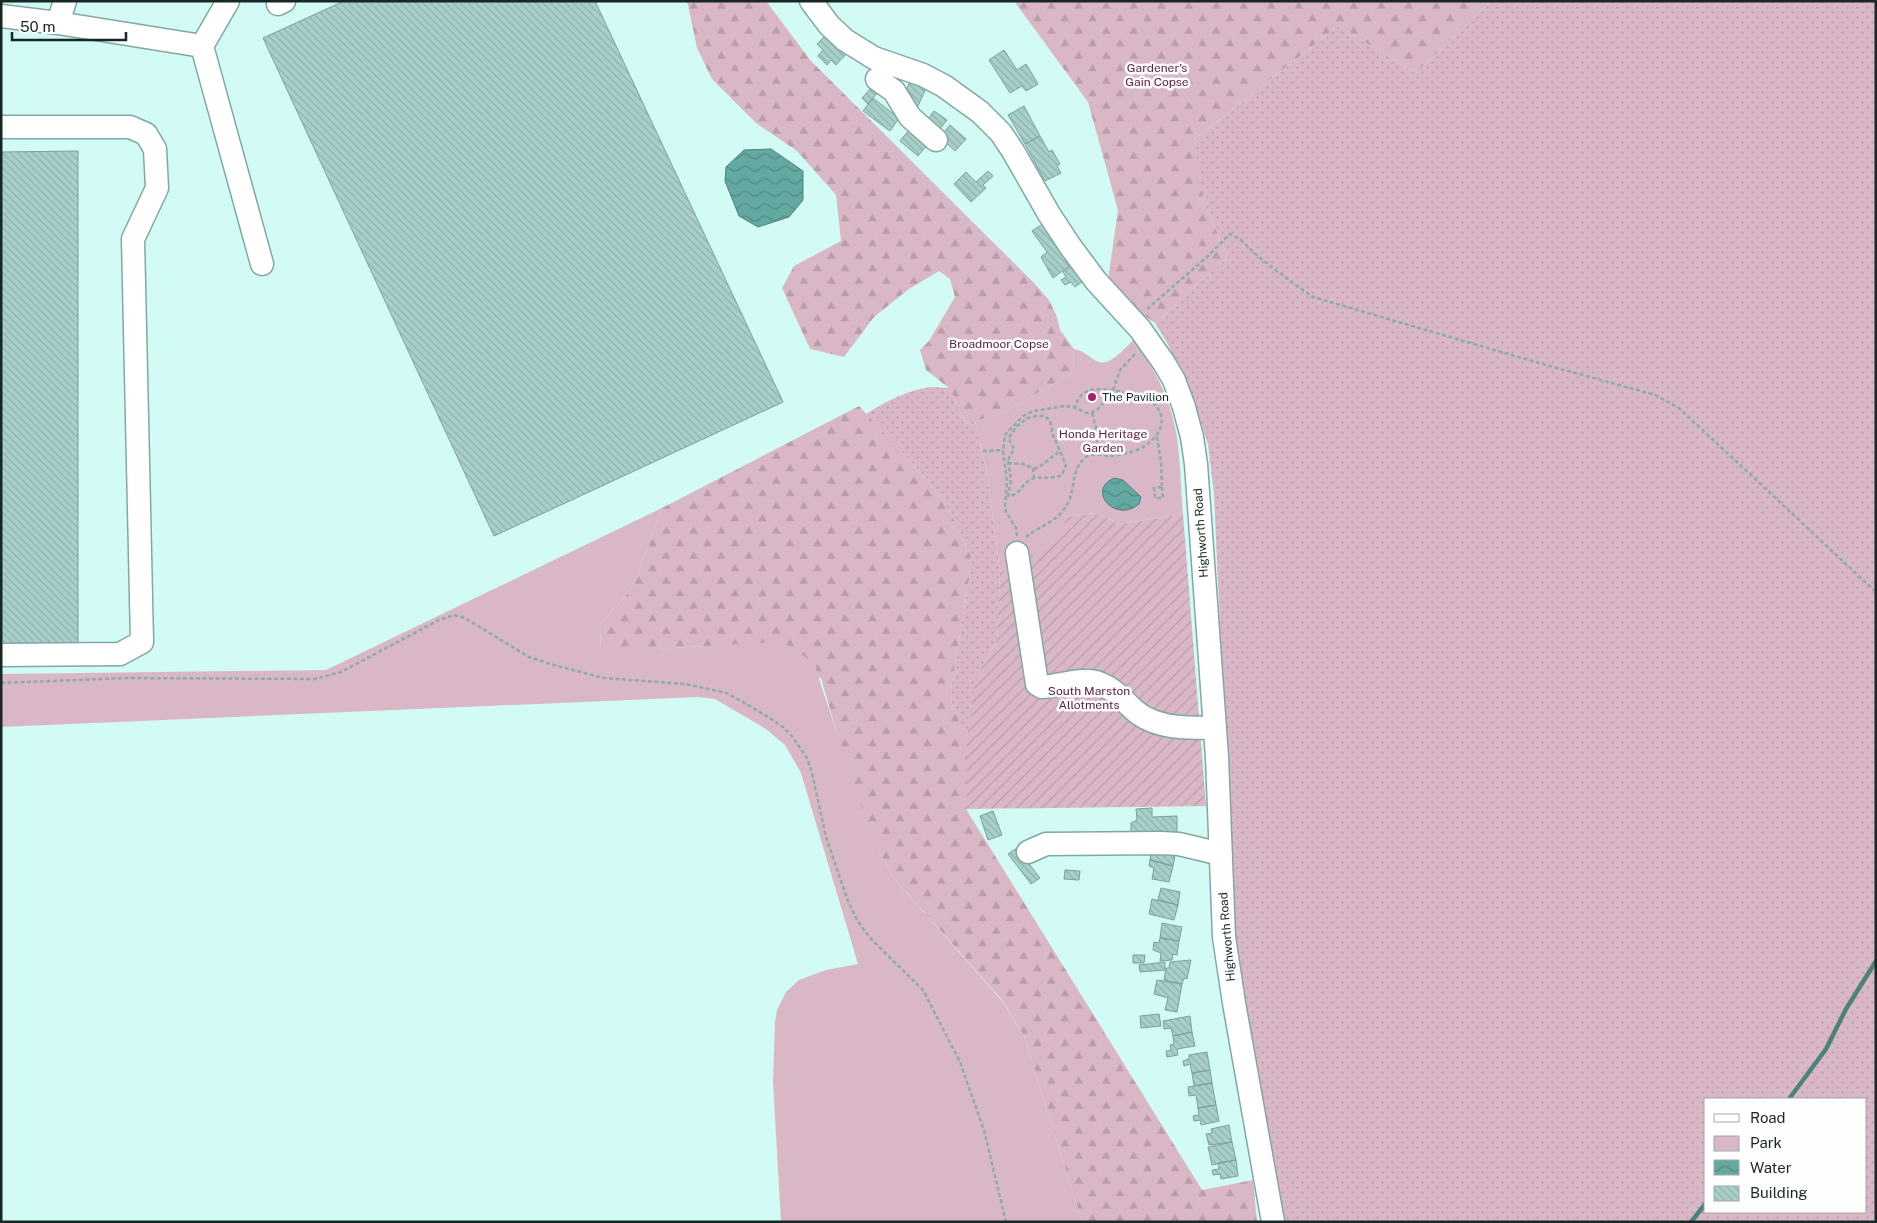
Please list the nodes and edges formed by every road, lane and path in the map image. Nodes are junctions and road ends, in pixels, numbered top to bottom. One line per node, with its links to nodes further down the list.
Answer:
1 (65, 1): 5 (street)
2 (228, 1): 6 (street)
3 (811, 1): 7 (street, Highworth Road)
4 (1, 16): 5 (street)
5 (58, 23): 6 (street)
6 (202, 46): 10 (street)
7 (906, 69): 9 (street); 11 (street, Highworth Road)
8 (1, 127): 29 (street)
9 (936, 140)
10 (262, 264)
11 (1132, 321): 12 (street, Highworth Road); 28 (path)
12 (1148, 341): 13 (path); 31 (street, Highworth Road)
13 (1113, 390): 14 (path); 15 (path); 17 (path)
14 (1075, 408): 15 (path); 16 (path)
15 (1092, 413): 22 (path)
16 (1005, 435): 18 (path); 19 (path)
17 (1157, 436): 22 (path); 26 (path)
18 (1008, 439): 21 (path); 23 (path)
19 (1003, 450): 20 (path); 23 (path)
20 (983, 451)
21 (1060, 451): 24 (path); 25 (path)
22 (1094, 454): 27 (path)
23 (1007, 462): 24 (path); 25 (path); 27 (path)
24 (1034, 468): 25 (path)
25 (1034, 478)
26 (1162, 487): 26 (path)
27 (1018, 549): 31 (street)
28 (1876, 592)
29 (1, 655)
30 (1, 683): 34 (path)
31 (1215, 727): 33 (street, Highworth Road)
32 (1028, 852): 33 (street)
33 (1220, 854): 35 (street, Highworth Road)
34 (1006, 1222)
35 (1273, 1222)

